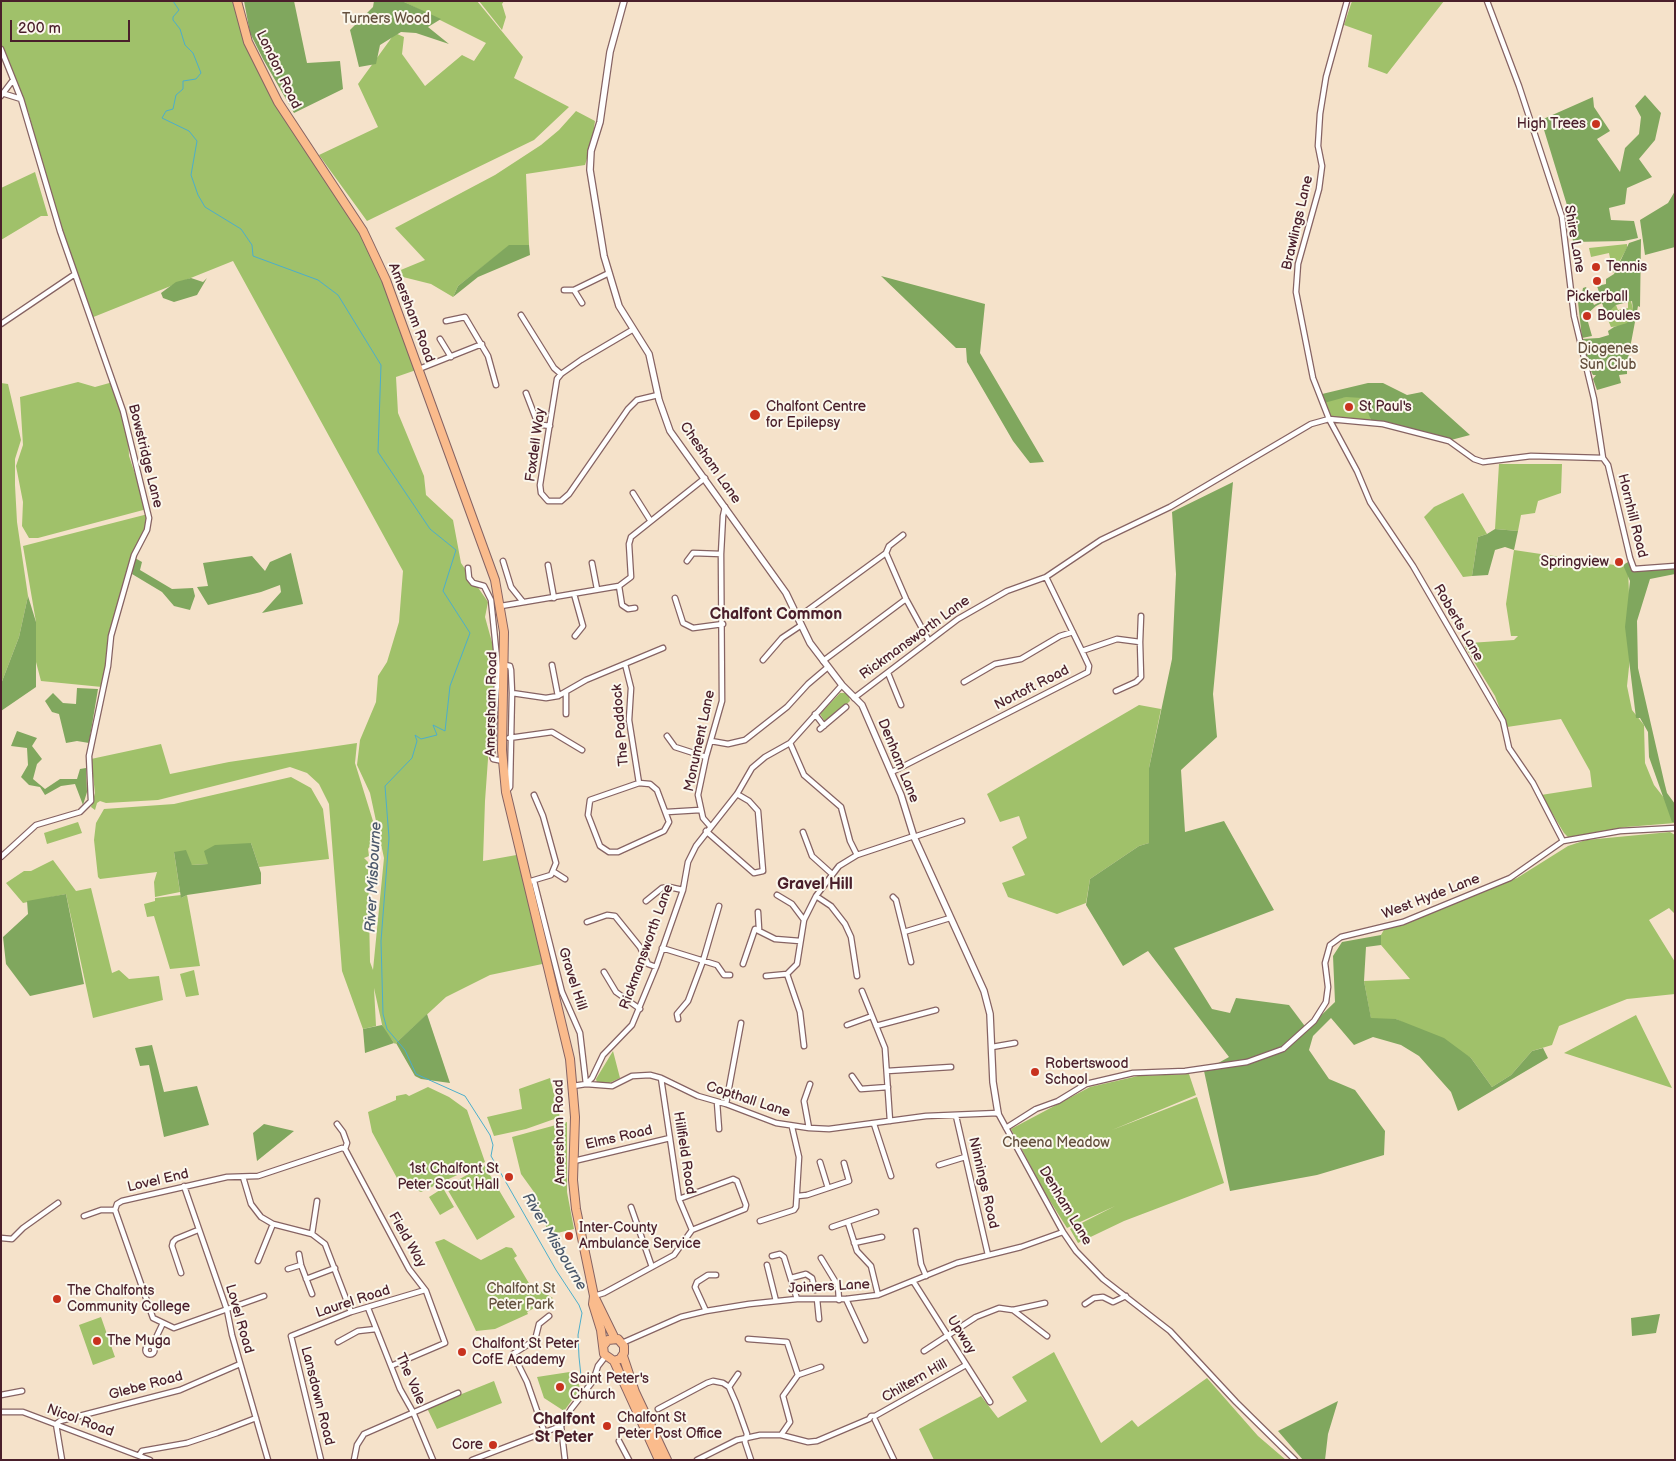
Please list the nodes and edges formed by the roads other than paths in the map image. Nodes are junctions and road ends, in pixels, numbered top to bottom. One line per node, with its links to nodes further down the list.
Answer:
1 (237, 1): 9 (highway, London Road)
2 (624, 1): 10 (street, Chesham Lane)
3 (1347, 1): 27 (street, Brawlings Lane)
4 (1486, 1): 29 (street, Shire Lane)
5 (1, 49): 6 (street, Bowstridge Lane)
6 (13, 80): 7 (street); 8 (street, Bowstridge Lane)
7 (3, 95): 8 (street)
8 (21, 99): 11 (street, Bowstridge Lane)
9 (306, 146): 22 (highway, Amersham Road)
10 (609, 273): 13 (street); 18 (street, Chesham Lane)
11 (75, 274): 17 (street); 103 (street, Bowstridge Lane)
12 (564, 290): 13 (street)
13 (574, 290): 14 (street)
14 (582, 303)
15 (521, 315): 23 (street)
16 (446, 321): 20 (street)
17 (1, 324)
18 (632, 330): 23 (street); 26 (street, Chesham Lane)
19 (440, 339): 21 (street)
20 (482, 344): 21 (street); 24 (street)
21 (451, 357): 22 (street)
22 (419, 369): 51 (highway, Amersham Road)
23 (561, 374): 28 (street, Foxdell Way)
24 (496, 385)
25 (526, 393): 28 (street)
26 (658, 395): 28 (street, Foxdell Way); 30 (street, Chesham Lane)
27 (1329, 418): 29 (street, Rickmansworth Lane); 43 (street, Rickmansworth Lane); 101 (street, Roberts Lane)
28 (550, 426)
29 (1603, 458): 41 (street, Hornhill Road)
30 (705, 478): 32 (street, Chesham Lane); 33 (street)
31 (633, 493): 33 (street)
32 (725, 507): 36 (street, Monument Lane); 54 (street, Chesham Lane)
33 (650, 520): 44 (street)
34 (903, 535): 35 (street)
35 (886, 553): 49 (street); 54 (street)
36 (721, 554): 38 (street); 55 (street, Monument Lane)
37 (503, 561): 50 (street)
38 (687, 561)
39 (592, 563): 45 (street)
40 (548, 565): 47 (street)
41 (1675, 566)
42 (468, 568): 87 (street)
43 (1046, 576): 57 (street, Nortoft Road); 59 (street, Rickmansworth Lane)
44 (619, 586): 45 (street); 52 (street)
45 (597, 589): 46 (street)
46 (574, 594): 47 (street); 58 (street)
47 (554, 598): 50 (street)
48 (674, 598): 55 (street)
49 (906, 598): 59 (street); 64 (street)
50 (523, 602): 51 (street)
51 (500, 606): 66 (highway, Amersham Road)
52 (635, 608)
53 (1141, 616): 60 (street)
54 (797, 618): 56 (street, Chesham Lane)
55 (723, 624): 83 (street, Monument Lane)
56 (800, 626): 63 (street); 64 (street, Chesham Lane)
57 (1073, 632): 62 (street, Nortoft Road); 70 (street)
58 (575, 636)
59 (929, 642): 69 (street, Rickmansworth Lane)
60 (1140, 642): 62 (street); 72 (street)
61 (663, 648): 65 (street, The Paddock)
62 (1082, 651): 88 (street, Nortoft Road)
63 (763, 660)
64 (823, 661): 68 (street, Chesham Lane)
65 (625, 664): 73 (street, The Paddock); 89 (street, The Paddock)
66 (505, 665): 74 (street); 87 (highway, Amersham Road)
67 (552, 665): 75 (street)
68 (828, 667): 71 (street, Chesham Lane); 83 (street)
69 (888, 673): 76 (street, Rickmansworth Lane); 77 (street)
70 (964, 682)
71 (842, 685): 76 (street, Rickmansworth Lane); 80 (street, Rickmansworth Lane)
72 (1116, 691)
73 (566, 692): 75 (street, The Paddock); 79 (street)
74 (512, 693): 75 (street, The Paddock); 82 (street)
75 (558, 696)
76 (854, 698): 88 (street, Denham Lane)
77 (901, 705)
78 (846, 707): 80 (street)
79 (566, 714)
80 (815, 714): 84 (street, Rickmansworth Lane)
81 (667, 736): 86 (street)
82 (509, 738): 85 (street); 90 (street)
83 (711, 741): 86 (street, Monument Lane)
84 (790, 743): 92 (street, Rickmansworth Lane); 102 (street)
85 (582, 750)
86 (706, 757): 93 (street, Monument Lane)
87 (503, 761): 90 (highway, Amersham Road)
88 (892, 772): 100 (street, Denham Lane)
89 (639, 783): 94 (street); 94 (street)
90 (506, 792): 107 (highway, Amersham Road)
91 (534, 794): 104 (street)
92 (737, 794): 96 (street, Rickmansworth Lane); 98 (street)
93 (700, 810): 94 (street); 96 (street, Monument Lane)
94 (667, 812)
95 (962, 821): 100 (street)
96 (710, 826): 98 (street, Rickmansworth Lane)
97 (1675, 828): 101 (street, West Hyde Lane)
98 (706, 831): 108 (street, Rickmansworth Lane)
99 (803, 832): 105 (street)
100 (914, 836): 102 (street); 115 (street, Denham Lane)
101 (1562, 841): 159 (street, West Hyde Lane)
102 (857, 855): 105 (street)
103 (1, 857)
104 (554, 872): 106 (street); 107 (street)
105 (832, 874): 110 (street)
106 (565, 879)
107 (531, 882): 146 (street, Gravel Hill); 148 (highway, Amersham Road)
108 (683, 890): 112 (street); 121 (street, Rickmansworth Lane)
109 (777, 895): 116 (street)
110 (816, 896): 116 (street); 130 (street)
111 (893, 898): 119 (street)
112 (646, 900)
113 (719, 906): 122 (street)
114 (758, 912): 118 (street)
115 (950, 918): 119 (street); 141 (street, Denham Lane)
116 (804, 920): 120 (street)
117 (587, 922): 125 (street)
118 (759, 929): 120 (street); 124 (street)
119 (904, 932): 123 (street)
120 (800, 941): 127 (street)
121 (662, 948): 122 (street); 125 (street, Rickmansworth Lane)
122 (703, 961): 128 (street); 135 (street)
123 (911, 962)
124 (743, 964)
125 (656, 967): 132 (street, Rickmansworth Lane)
126 (604, 972): 132 (street)
127 (787, 974): 129 (street); 140 (street)
128 (730, 976)
129 (766, 976)
130 (857, 976)
131 (862, 991): 134 (street)
132 (640, 1009): 146 (street, Rickmansworth Lane)
133 (936, 1010): 138 (street)
134 (872, 1016): 137 (street); 138 (street)
135 (678, 1019)
136 (741, 1023): 151 (street)
137 (847, 1025)
138 (876, 1026): 143 (street)
139 (1015, 1043): 141 (street)
140 (804, 1046)
141 (992, 1047): 152 (street, Denham Lane)
142 (951, 1067): 143 (street)
143 (887, 1071): 149 (street)
144 (852, 1076): 149 (street)
145 (661, 1078): 146 (street, Copthall Lane); 150 (street, Copthall Lane); 161 (street, Hillfield Road)
146 (586, 1084): 148 (street)
147 (810, 1084): 158 (street)
148 (573, 1086): 164 (highway, Amersham Road)
149 (888, 1088): 154 (street)
150 (717, 1102): 151 (street, Copthall Lane); 160 (street)
151 (726, 1104): 157 (street, Copthall Lane)
152 (998, 1113): 153 (street, Copthall Lane); 159 (street, Denham Lane)
153 (956, 1116): 154 (street, Copthall Lane); 163 (street, Ninnings Road)
154 (890, 1121): 156 (street, Copthall Lane)
155 (336, 1124): 162 (street, Field Way)
156 (874, 1124): 158 (street, Copthall Lane); 168 (street)
157 (792, 1127): 158 (street, Copthall Lane); 172 (street)
158 (809, 1128)
159 (1006, 1128): 187 (street, Denham Lane)
160 (719, 1129)
161 (670, 1138): 164 (street, Elms Road); 173 (street, Hillfield Road)
162 (345, 1149): 169 (street, Lovel End); 208 (street, Field Way)
163 (965, 1157): 167 (street); 193 (street, Ninnings Road)
164 (574, 1161): 213 (highway, Amersham Road)
165 (820, 1162): 171 (street)
166 (844, 1163): 171 (street)
167 (939, 1165)
168 (891, 1176)
169 (242, 1177): 170 (street, Lovel End); 182 (street)
170 (184, 1186): 177 (street, Lovel End); 184 (street, Lovel Road)
171 (828, 1188): 172 (street)
172 (798, 1196): 180 (street)
173 (680, 1199): 185 (street, Hillfield Road); 185 (street)
174 (317, 1201): 188 (street)
175 (58, 1203): 190 (street)
176 (630, 1207): 199 (street)
177 (114, 1210): 179 (street, Lovel End); 229 (street)
178 (876, 1212): 181 (street)
179 (84, 1216)
180 (760, 1221)
181 (848, 1222): 183 (street); 191 (street)
182 (273, 1224): 188 (street); 196 (street)
183 (832, 1227)
184 (198, 1230): 202 (street); 223 (street, Lovel Road)
185 (692, 1230): 199 (street)
186 (916, 1231): 204 (street)
187 (1063, 1232): 193 (street, Joiners Lane); 214 (street, Denham Lane)
188 (312, 1234): 200 (street)
189 (882, 1237): 191 (street)
190 (1, 1238)
191 (854, 1243): 211 (street)
192 (299, 1254): 197 (street)
193 (988, 1255): 204 (street, Joiners Lane)
194 (772, 1256): 205 (street)
195 (821, 1258): 217 (street)
196 (258, 1260)
197 (301, 1265): 201 (street); 206 (street)
198 (767, 1265): 219 (street)
199 (652, 1267): 213 (street)
200 (335, 1268): 206 (street); 226 (street)
201 (288, 1269)
202 (181, 1273)
203 (716, 1276): 225 (street)
204 (926, 1276): 207 (street, Joiners Lane)
205 (791, 1278): 209 (street); 215 (street)
206 (306, 1279): 210 (street)
207 (913, 1281): 211 (street, Joiners Lane); 231 (street, Upway)
208 (425, 1290): 222 (street, Laurel Road); 246 (street, Field Way)
209 (815, 1290)
210 (312, 1294)
211 (878, 1295): 218 (street, Joiners Lane)
212 (264, 1296): 223 (street)
213 (594, 1296): 236 (highway, Amersham Road); 238 (highway, Amersham Road)
214 (1126, 1296): 221 (street); 281 (street, Denham Lane)
215 (797, 1299): 216 (street, Joiners Lane); 219 (street, Joiners Lane)
216 (817, 1299): 217 (street, Joiners Lane); 228 (street)
217 (839, 1300): 218 (street, Joiners Lane)
218 (846, 1300): 235 (street)
219 (776, 1301): 225 (street, Joiners Lane)
220 (1045, 1303): 224 (street)
221 (1085, 1304)
222 (368, 1308): 226 (street, Laurel Road); 230 (street, The Vale)
223 (227, 1310): 229 (street); 244 (street, Lovel Road)
224 (1013, 1310): 231 (street); 232 (street)
225 (706, 1311): 236 (street, Joiners Lane)
226 (351, 1312): 233 (street, Laurel Road)
227 (549, 1316): 262 (street)
228 (819, 1319)
229 (163, 1324): 239 (street)
230 (376, 1329): 237 (street); 246 (street, The Vale)
231 (948, 1336): 240 (street); 245 (street, Upway)
232 (1047, 1336)
233 (290, 1338): 270 (street, Lansdown Road)
234 (748, 1339): 249 (street)
235 (865, 1340)
236 (619, 1341): 238 (highway); 241 (highway)
237 (338, 1342)
238 (604, 1345): 242 (highway)
239 (152, 1346)
240 (924, 1351)
241 (623, 1356): 243 (highway); 277 (highway)
242 (606, 1357): 243 (highway); 261 (street)
243 (614, 1361): 276 (highway)
244 (240, 1364): 258 (street, Lovel Road); 260 (street, Glebe Road)
245 (966, 1364): 254 (street, Upway); 259 (street, Chiltern Hill)
246 (391, 1366): 257 (street, The Vale)
247 (821, 1367): 249 (street)
248 (738, 1374): 250 (street)
249 (798, 1375): 263 (street)
250 (729, 1387): 255 (street); 264 (street)
251 (22, 1391): 253 (street)
252 (458, 1394): 257 (street)
253 (1, 1395)
254 (990, 1402)
255 (658, 1409)
256 (1, 1412): 260 (street, Nicol Road)
257 (413, 1412): 271 (street); 272 (street, The Vale)
258 (256, 1418): 266 (street); 269 (street, Lovel Road)
259 (875, 1418): 263 (street, Chiltern Hill); 280 (street)
260 (56, 1424): 266 (street, Nicol Road); 267 (street)
261 (561, 1426): 262 (street); 274 (street)
262 (544, 1431): 273 (street)
263 (781, 1435): 264 (street, Chiltern Hill)
264 (746, 1438): 278 (street, Chiltern Hill); 279 (street)
265 (619, 1441): 275 (street)
266 (140, 1454): 268 (street, Nicol Road)
267 (62, 1460)
268 (150, 1460)
269 (268, 1460)
270 (321, 1460)
271 (354, 1460)
272 (433, 1460)
273 (472, 1460)
274 (565, 1460)
275 (629, 1460)
276 (659, 1460)
277 (667, 1460)
278 (697, 1460)
279 (751, 1460)
280 (894, 1460)
281 (1295, 1460)

